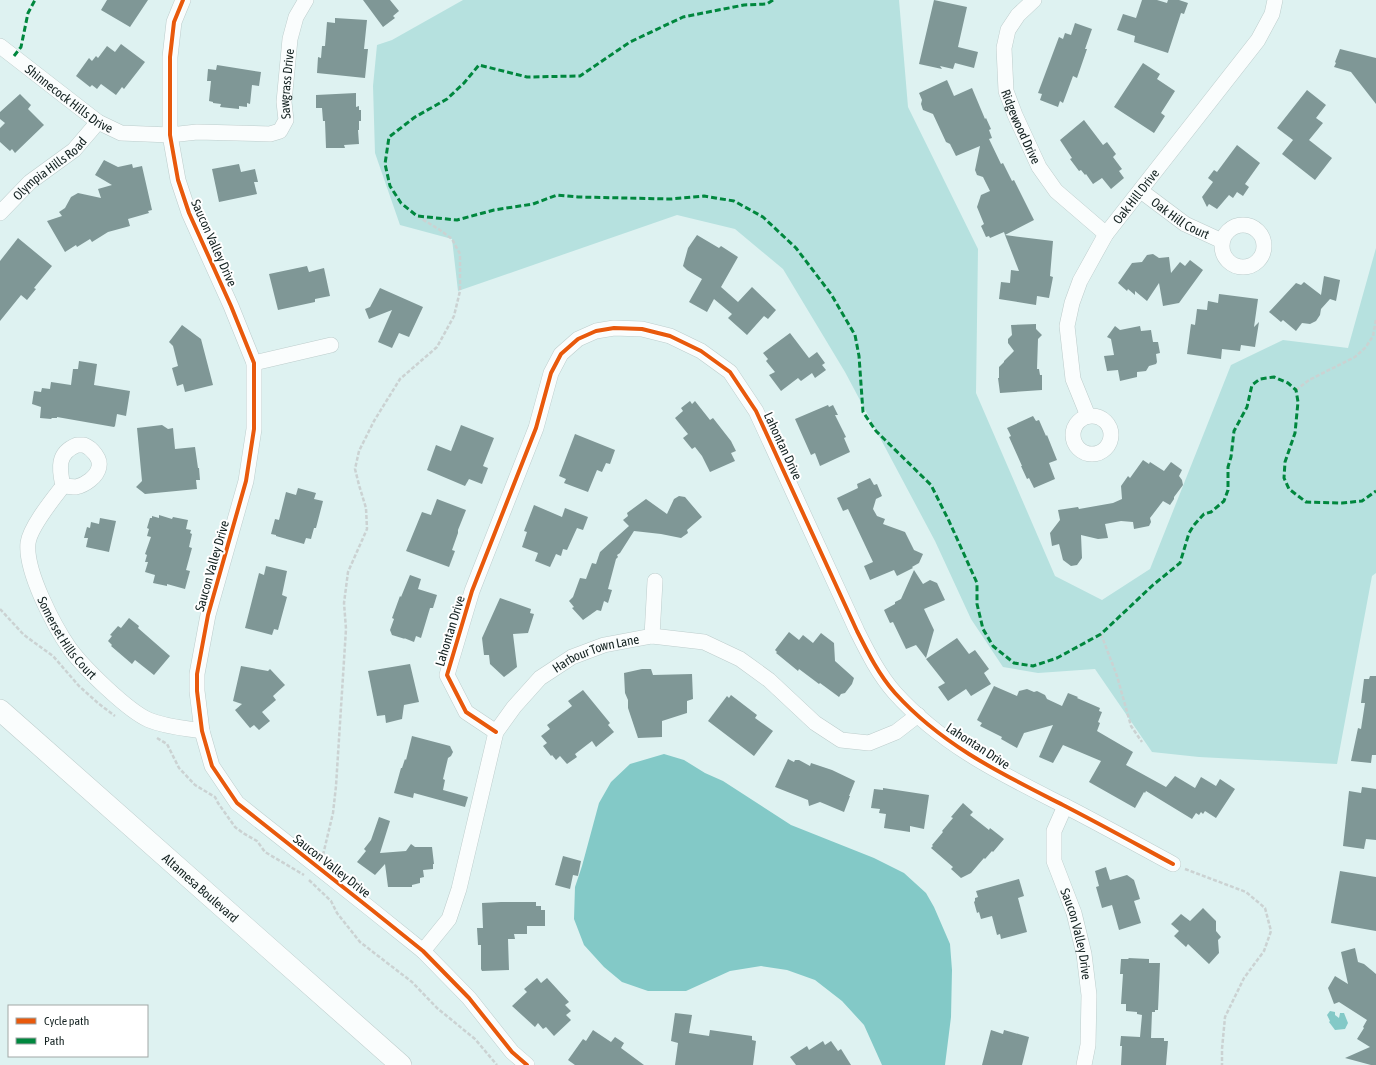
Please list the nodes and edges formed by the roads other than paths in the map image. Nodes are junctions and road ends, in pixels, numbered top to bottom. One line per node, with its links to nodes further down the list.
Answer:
1 (183, 0): 7 (street, Saucon Valley Drive)
2 (306, 0): 7 (street, Sawgrass Drive)
3 (1034, 0): 10 (street, Ridgewood Drive)
4 (1275, 0): 8 (street, Oak Hill Drive)
5 (0, 46): 6 (street, Shinnecock Hills Drive)
6 (98, 122): 7 (street, Shinnecock Hills Drive); 9 (street, Olympia Hills Road)
7 (170, 135): 13 (street, Saucon Valley Drive)
8 (1141, 191): 10 (street, Oak Hill Drive); 11 (street, Oak Hill Court)
9 (0, 213)
10 (1106, 234): 14 (street, Oak Hill Drive)
11 (1222, 241)
12 (331, 345): 13 (street)
13 (254, 363): 20 (street, Saucon Valley Drive)
14 (1088, 416)
15 (63, 486): 20 (street, Somerset Hills Court)
16 (655, 581): 17 (street)
17 (652, 636): 19 (street, Harbour Town Lane); 21 (street, Harbour Town Lane)
18 (0, 710): 25 (street, Altamesa Boulevard)
19 (918, 715): 21 (street, Lahontan Drive); 22 (street, Lahontan Drive)
20 (202, 730): 24 (street, Saucon Valley Drive)
21 (496, 732): 24 (street, Harbour Town Lane)
22 (1065, 806): 23 (street, Lahontan Drive); 27 (street, Saucon Valley Drive)
23 (1173, 864)
24 (423, 951): 26 (street, Saucon Valley Drive)
25 (401, 1065)
26 (527, 1065)
27 (1084, 1065)

